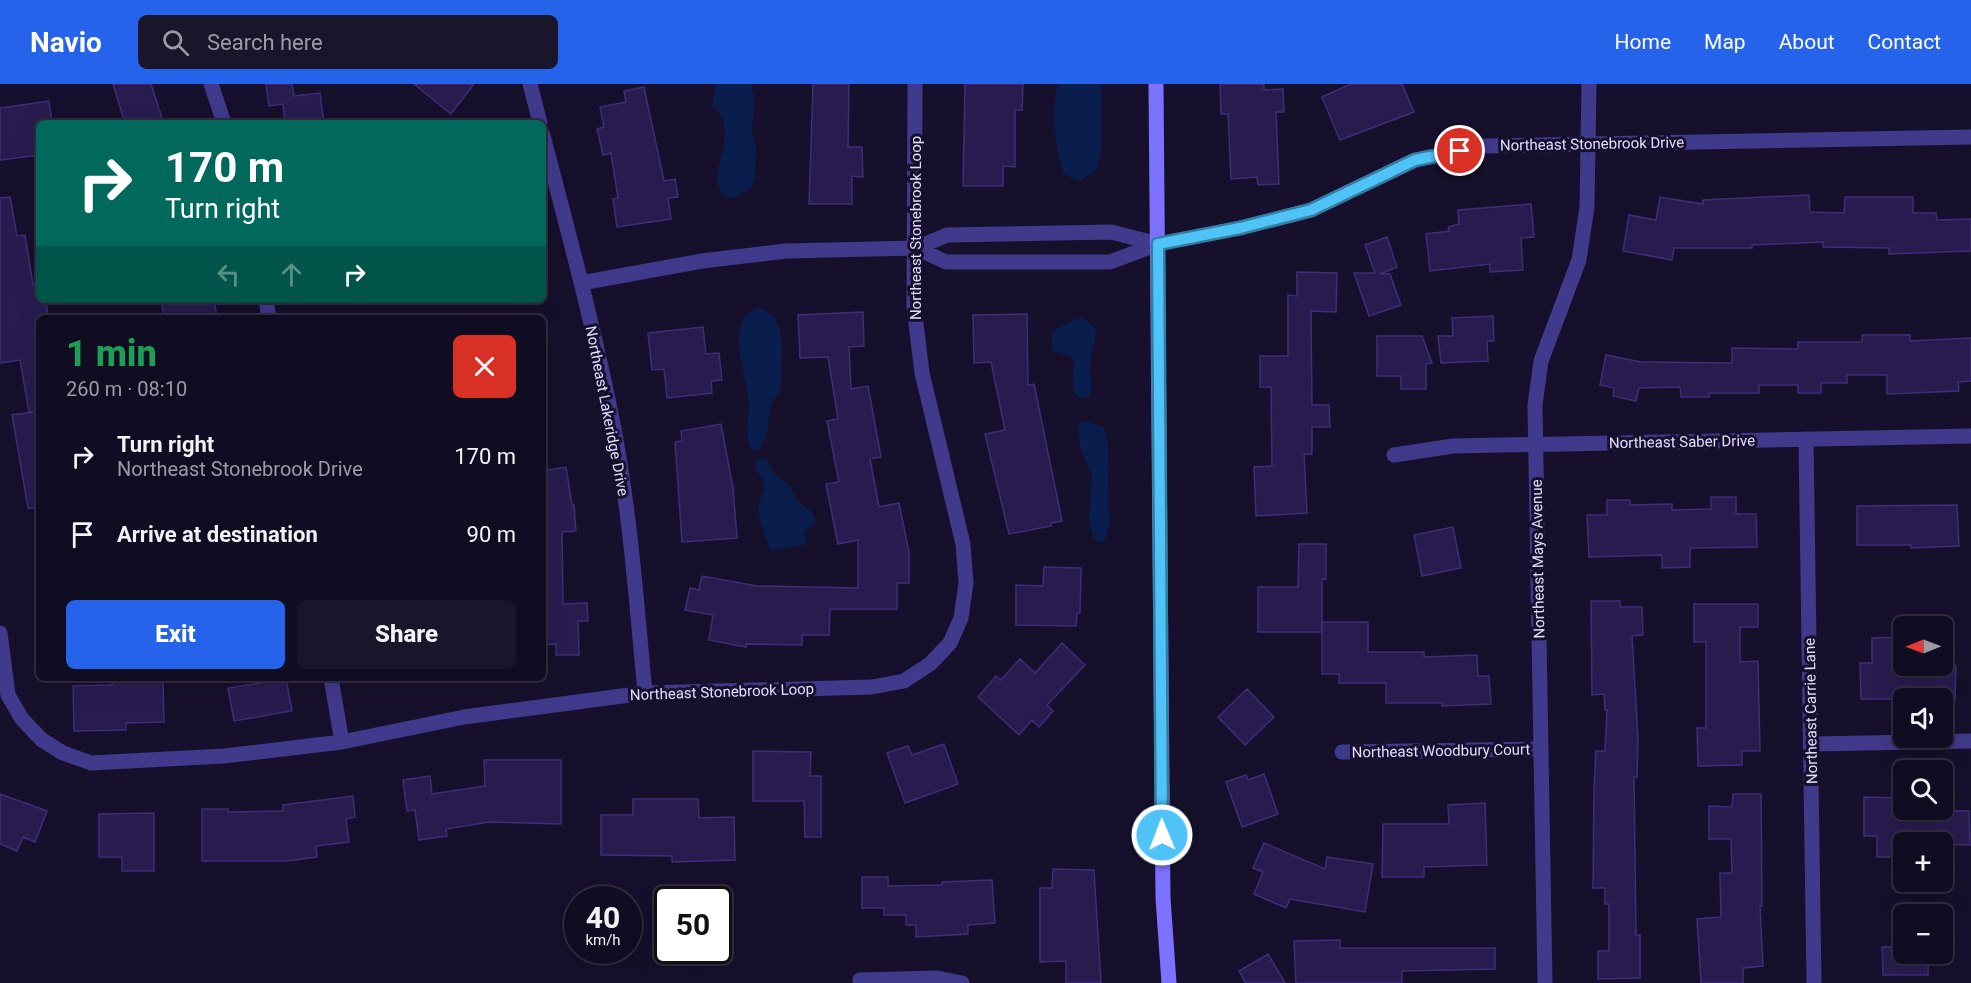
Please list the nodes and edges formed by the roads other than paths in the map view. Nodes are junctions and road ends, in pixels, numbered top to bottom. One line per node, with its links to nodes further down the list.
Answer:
1 (211, 84): 6 (street)
2 (530, 84): 7 (street)
3 (915, 84): 12 (street, Northeast Stonebrook Loop)
4 (1156, 84): 11 (main road)
5 (1589, 84): 9 (street, Northeast Mays Avenue)
6 (223, 120)
7 (539, 120)
8 (1971, 137): 9 (street, Northeast Stonebrook Drive)
9 (1589, 144): 11 (street, Northeast Stonebrook Drive); 16 (street, Northeast Mays Avenue)
10 (546, 147): 13 (street, Northeast Lakeridge Drive)
11 (1158, 244): 12 (street, Northeast Stonebrook Drive); 12 (street, Northeast Stonebrook Drive); 28 (main road)
12 (916, 248): 13 (street, Northeast Stonebrook Drive); 20 (street, Northeast Stonebrook Loop)
13 (581, 283): 20 (street, Northeast Lakeridge Drive)
14 (1971, 436): 15 (street, Northeast Saber Drive)
15 (1806, 440): 16 (street, Northeast Saber Drive); 23 (street, Northeast Carrie Lane)
16 (1535, 444): 17 (street, Northeast Saber Drive); 24 (street, Northeast Mays Avenue)
17 (1394, 455)
18 (0, 633): 22 (street, Northeast Stonebrook Loop)
19 (332, 681): 22 (street)
20 (645, 693): 22 (street, Northeast Stonebrook Loop)
21 (1971, 741): 23 (street)
22 (342, 742)
23 (1812, 744): 30 (street, Northeast Carrie Lane)
24 (1541, 749): 25 (street, Northeast Woodbury Court); 29 (street, Northeast Mays Avenue)
25 (1342, 752)
26 (860, 980): 27 (street)
27 (962, 983)
28 (1169, 983)
29 (1545, 983)
30 (1814, 983)

